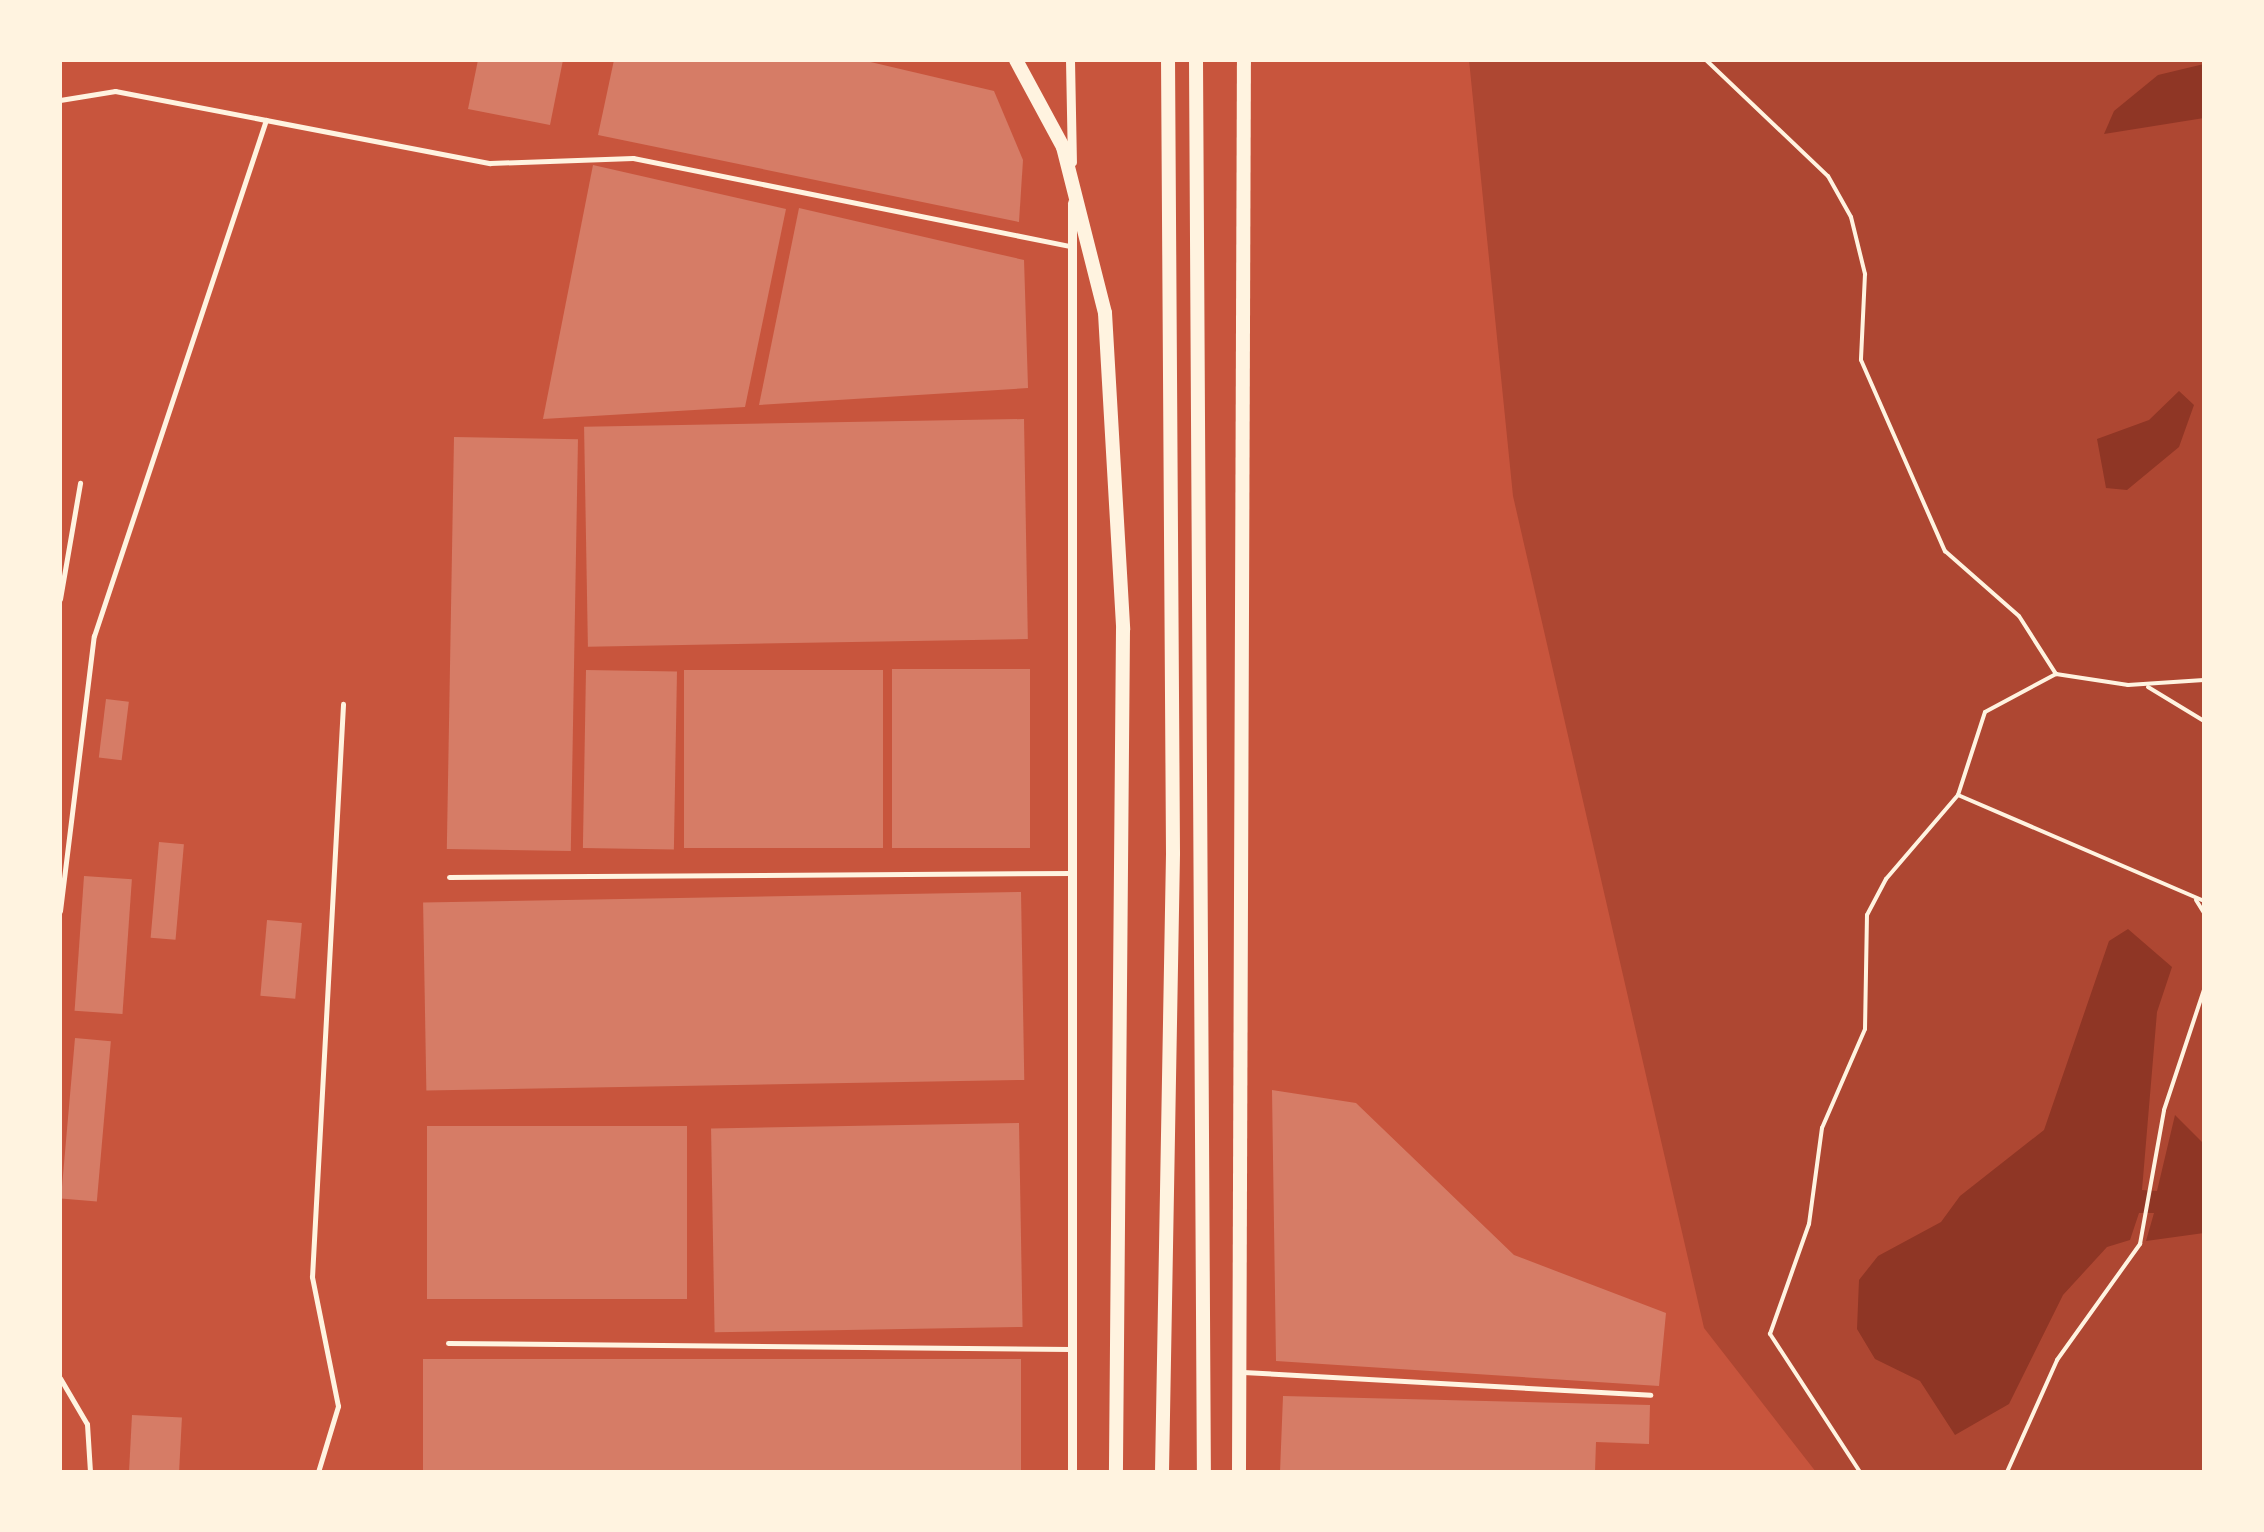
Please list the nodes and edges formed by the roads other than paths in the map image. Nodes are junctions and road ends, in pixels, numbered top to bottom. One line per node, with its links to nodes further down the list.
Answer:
1 (1016, 60): 23 (main road)
2 (1070, 60): 8 (street)
3 (1168, 60): 24 (main road)
4 (1196, 60): 25 (main road)
5 (1244, 60): 17 (main road)
6 (60, 100): 7 (lane)
7 (266, 120): 8 (lane); 14 (lane)
8 (1073, 247): 12 (street)
9 (80, 483): 10 (lane)
10 (60, 599)
11 (342, 704): 21 (lane)
12 (1076, 873): 13 (lane); 16 (street)
13 (449, 877)
14 (60, 911)
15 (448, 1344): 16 (lane)
16 (1073, 1349): 22 (street)
17 (1239, 1371): 19 (lane); 26 (main road)
18 (60, 1378): 20 (lane)
19 (1650, 1395)
20 (90, 1472)
21 (318, 1472)
22 (1072, 1472)
23 (1116, 1472)
24 (1162, 1472)
25 (1204, 1472)
26 (1240, 1472)

